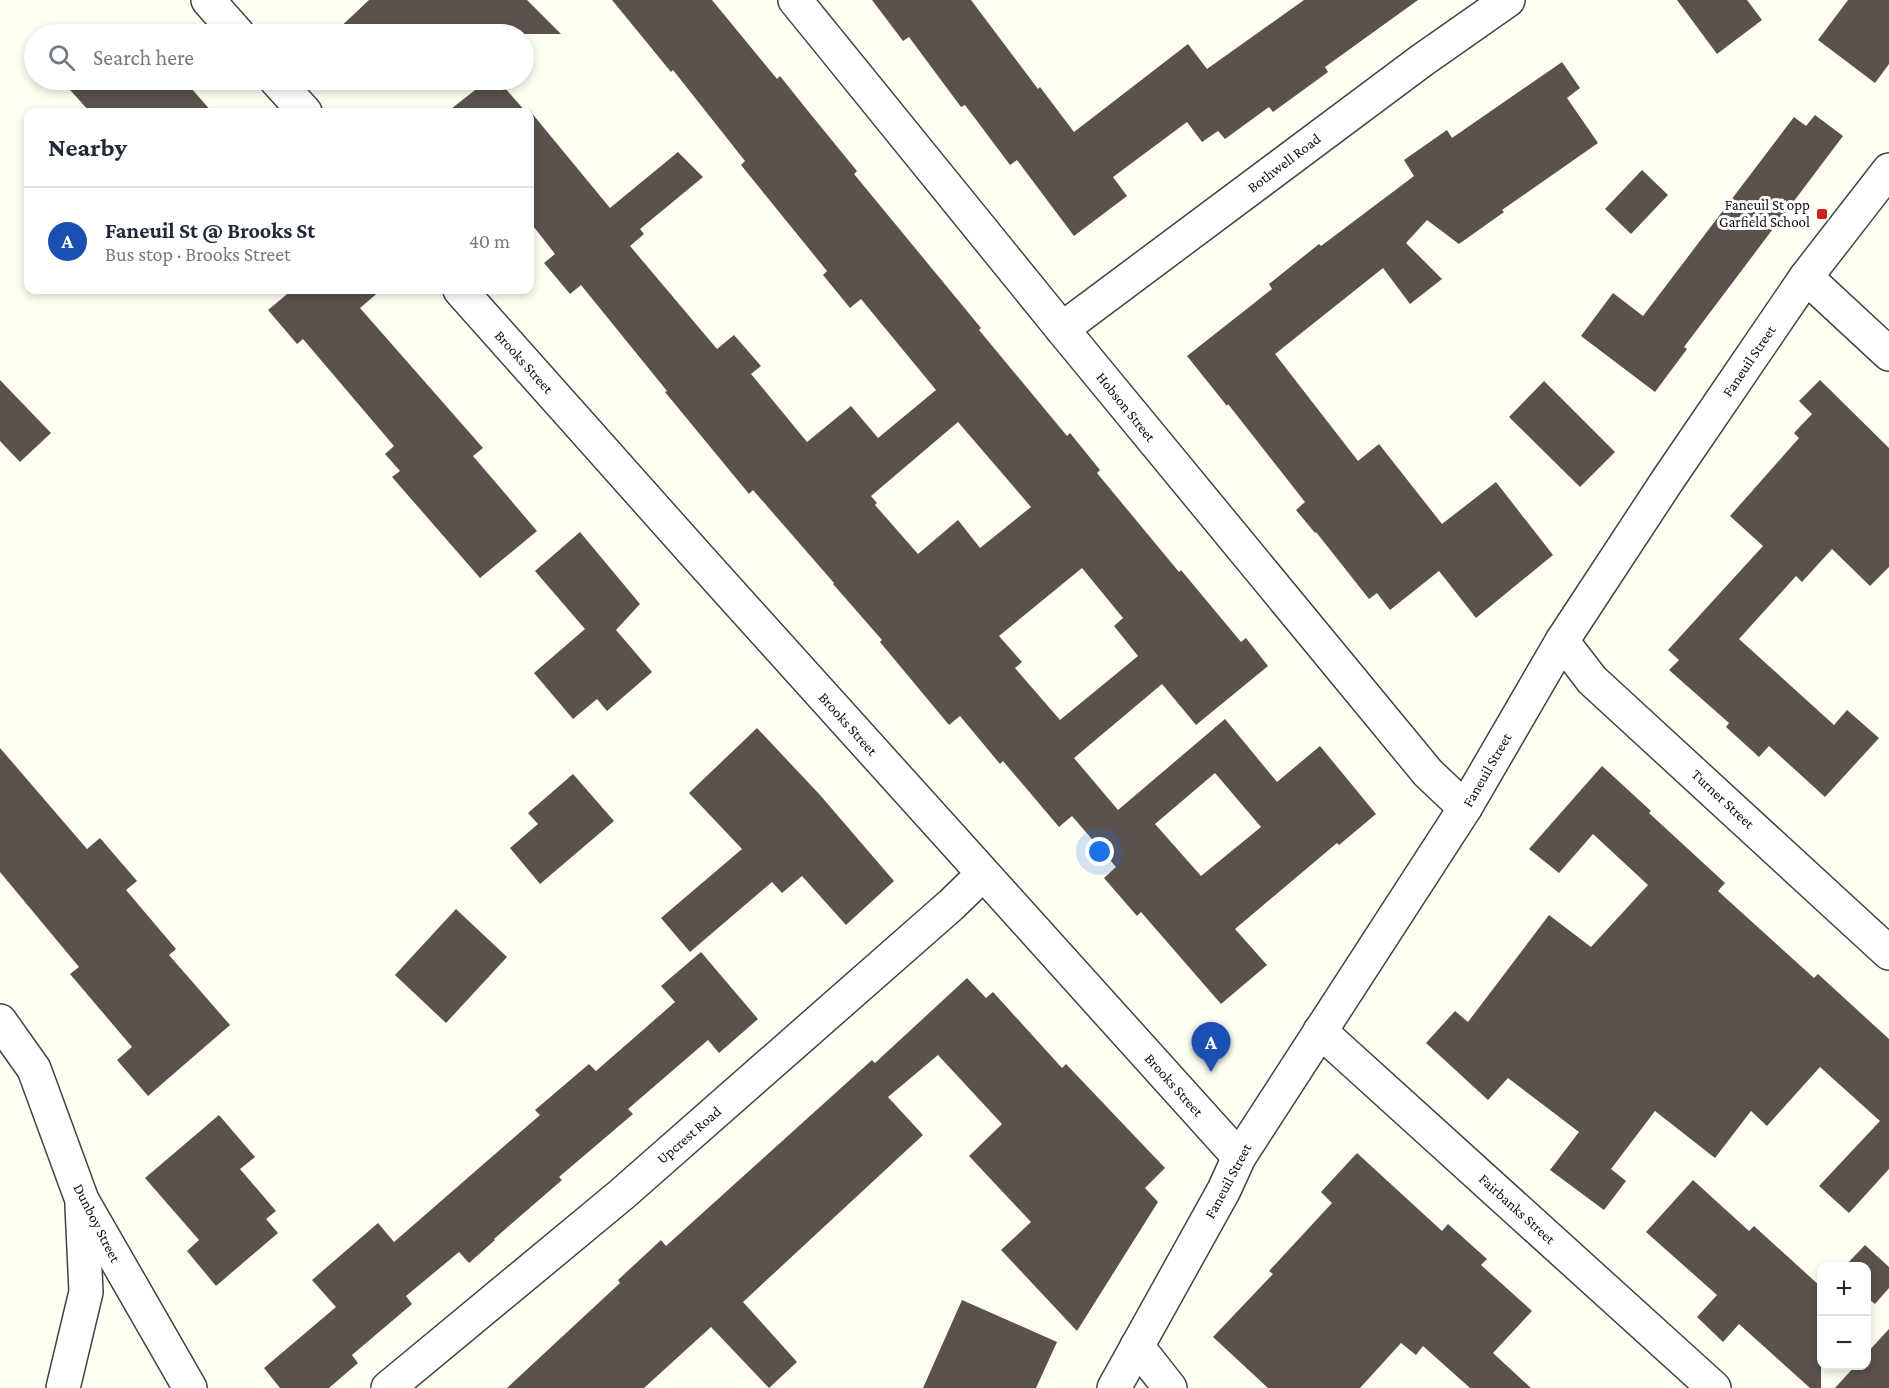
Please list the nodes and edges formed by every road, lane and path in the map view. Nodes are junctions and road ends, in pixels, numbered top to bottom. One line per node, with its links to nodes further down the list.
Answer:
1 (208, 0): 4 (street)
2 (795, 0): 10 (street, Hobson Street)
3 (1508, 0): 10 (street, Bothwell Road)
4 (229, 24)
5 (285, 90): 6 (street)
6 (301, 108)
7 (1889, 170): 8 (street, Faneuil Street)
8 (1806, 277): 11 (street); 12 (street, Faneuil Street)
9 (464, 294): 14 (street, Brooks Street)
10 (1062, 329): 13 (street, Hobson Street)
11 (1889, 354)
12 (1562, 641): 13 (street, Faneuil Street); 15 (street, Turner Street)
13 (1465, 808): 17 (street, Faneuil Street)
14 (983, 874): 18 (street, Brooks Street); 23 (street, Upcrest Road)
15 (1889, 953)
16 (0, 1021): 19 (street, Dunboy Street)
17 (1320, 1031): 18 (street, Faneuil Street); 26 (street, Fairbanks Street)
18 (1239, 1157): 20 (street, Faneuil Street)
19 (82, 1200): 21 (street); 22 (street, Dunboy Street)
20 (1137, 1346): 24 (street, Faneuil Street); 25 (street)
21 (63, 1388)
22 (190, 1388)
23 (388, 1388)
24 (1114, 1388)
25 (1170, 1388)
26 (1714, 1388)

